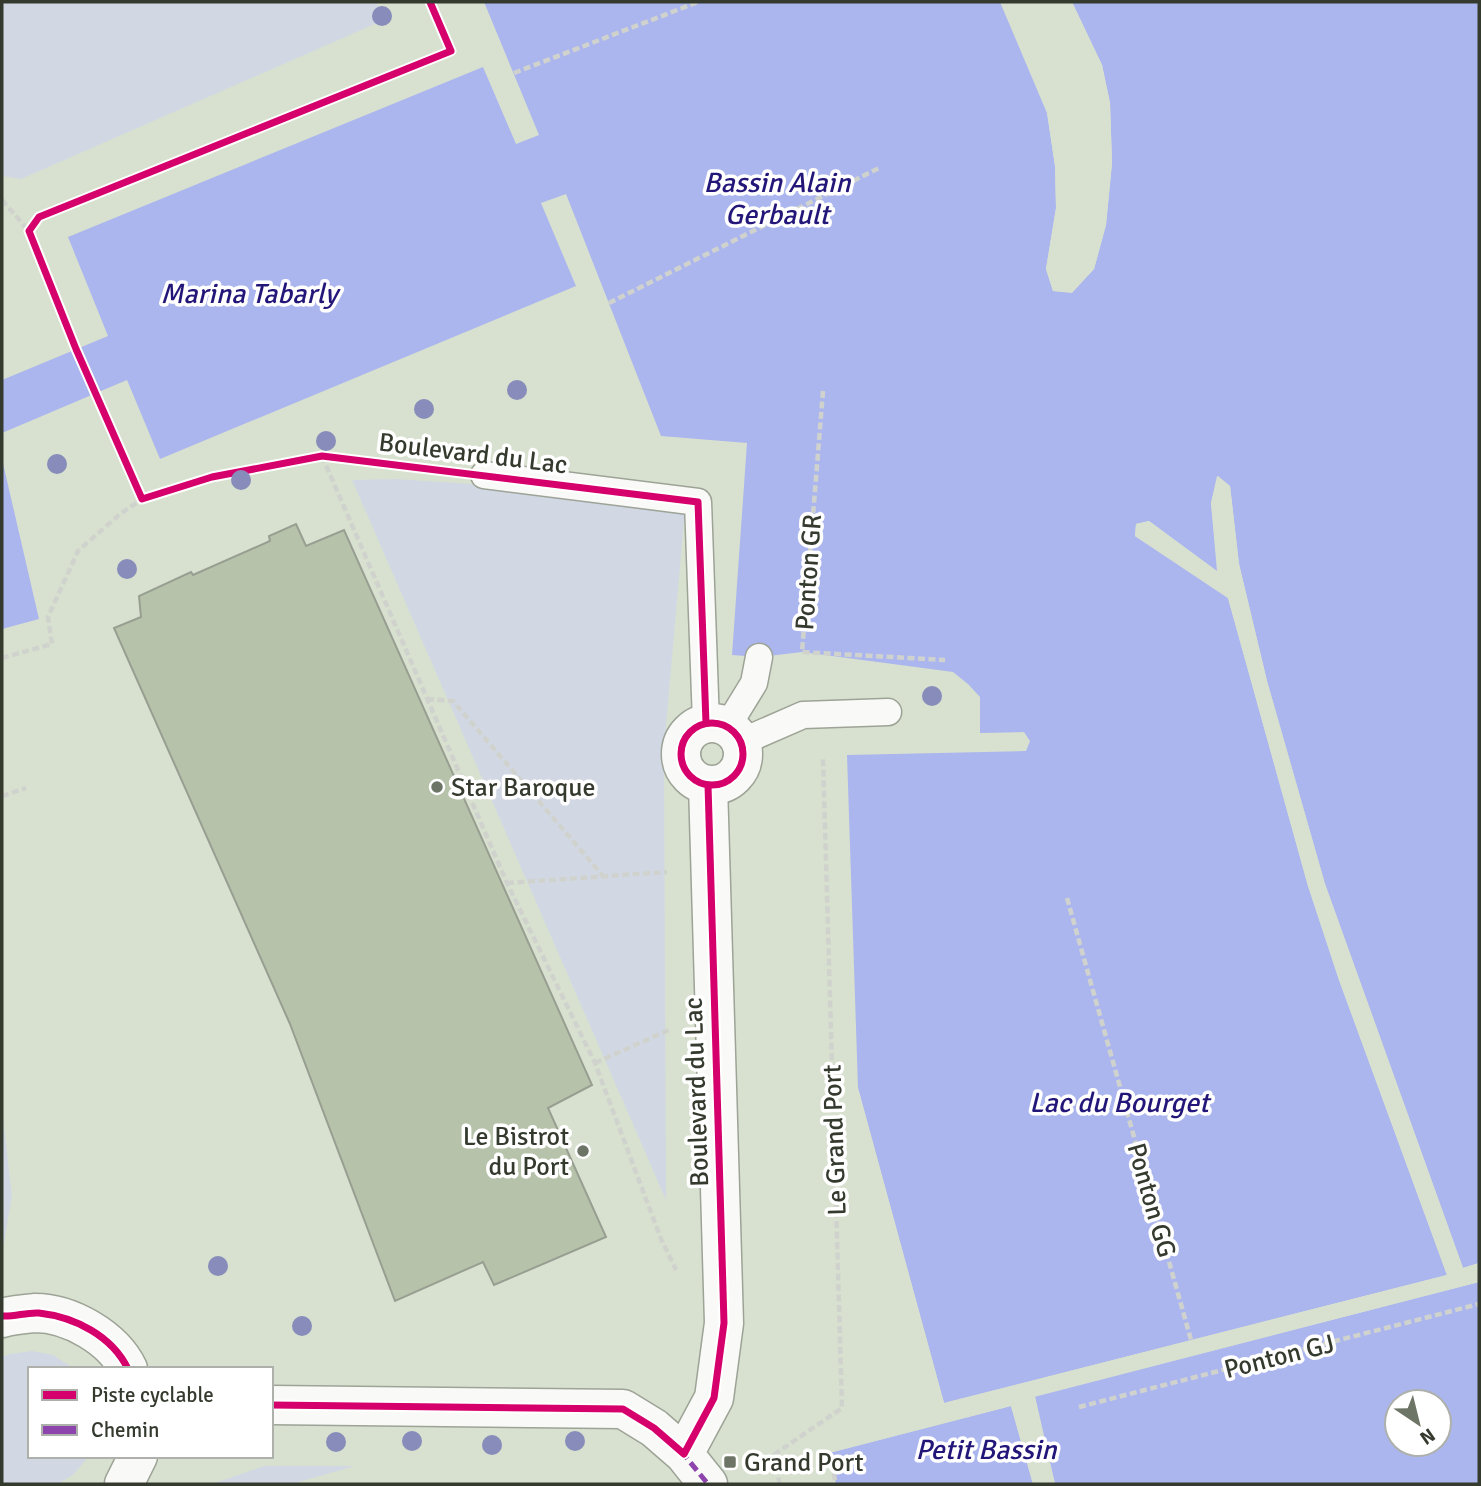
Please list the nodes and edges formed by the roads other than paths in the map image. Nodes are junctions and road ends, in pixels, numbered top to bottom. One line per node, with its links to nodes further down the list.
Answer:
1 (484, 475): 4 (lane, Boulevard du Lac)
2 (759, 657): 4 (lane)
3 (888, 712): 4 (lane)
4 (724, 731): 5 (street, Boulevard du Lac); 5 (street)
5 (708, 785): 9 (street, Boulevard du Lac)
6 (2, 1317): 7 (street)
7 (127, 1367)
8 (273, 1405): 9 (street)
9 (684, 1454): 12 (street)
10 (137, 1458): 11 (street)
11 (124, 1484)
12 (708, 1484)

